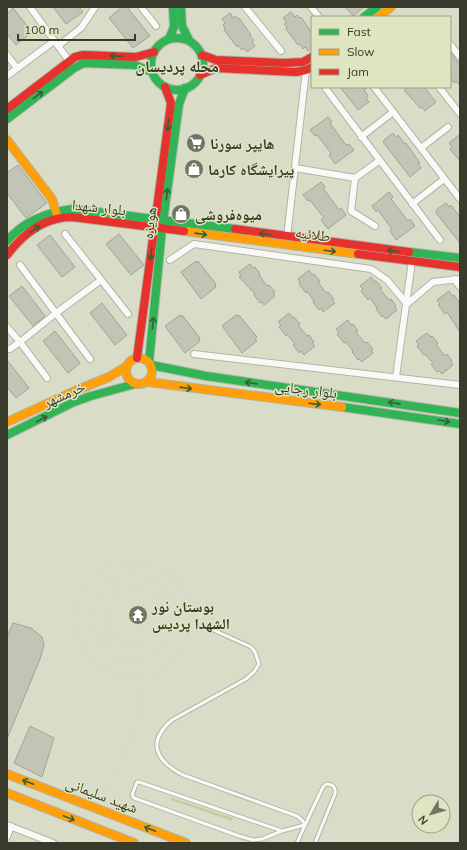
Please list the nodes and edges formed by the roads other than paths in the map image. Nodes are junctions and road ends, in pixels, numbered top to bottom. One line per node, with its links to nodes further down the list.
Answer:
1 (30, 7): 15 (street)
2 (95, 7): 15 (street)
3 (141, 7): 12 (street)
4 (173, 7): 13 (street)
5 (181, 7): 14 (street)
6 (245, 7): 17 (street)
7 (311, 7): 10 (street)
8 (391, 7): 9 (street)
9 (381, 14): 11 (street)
10 (318, 16)
11 (370, 16)
12 (156, 26)
13 (169, 39): 14 (street); 18 (street)
14 (189, 40): 20 (street)
15 (56, 43): 23 (street); 24 (street)
16 (451, 45): 21 (street)
17 (281, 51)
18 (154, 52): 23 (street, one-way to 23); 26 (street)
19 (7, 56): 24 (street)
20 (202, 56): 22 (street); 28 (street)
21 (460, 57)
22 (311, 58)
23 (69, 61): 34 (street)
24 (17, 68): 27 (street)
25 (309, 69): 28 (street); 43 (street)
26 (152, 72): 29 (street); 37 (street, one-way to 26)
27 (7, 76)
28 (200, 76): 30 (street)
29 (166, 87): 30 (street); 49 (street, هویزه, one-way to 49)
30 (185, 88): 49 (street, هویزه, one-way to 30)
31 (375, 88): 35 (street)
32 (440, 88): 36 (street)
33 (326, 90): 39 (street)
34 (7, 109)
35 (393, 112): 39 (street); 41 (street)
36 (460, 114)
37 (7, 119)
38 (448, 127): 41 (street)
39 (361, 137): 42 (street)
40 (7, 140): 48 (street)
41 (421, 148): 45 (street)
42 (379, 161): 44 (street); 47 (street)
43 (295, 168): 44 (street); 54 (street)
44 (355, 178): 50 (street)
45 (444, 179): 46 (street); 47 (street)
46 (460, 200)
47 (412, 204): 52 (street)
48 (56, 214): 49 (street, بلوار شهدا); 53 (street, بلوار شهدا); 55 (street, بلوار شهدا, one-way to 48)
49 (159, 224): 54 (street, طلائیه); 71 (street, هویزه, one-way to 71); 73 (street, هویزه, one-way to 49)
50 (375, 226)
51 (65, 234): 62 (street)
52 (440, 240)
53 (7, 241)
54 (287, 241): 56 (street, طلائیه)
55 (7, 255)
56 (413, 257): 57 (street, طلائیه); 60 (street, طلائیه); 64 (street)
57 (460, 258)
58 (170, 260): 64 (street)
59 (20, 265): 65 (street)
60 (460, 267)
61 (457, 279): 63 (street); 64 (street)
62 (101, 280): 65 (street); 66 (street)
63 (460, 287)
64 (407, 304): 75 (street)
65 (56, 313): 68 (street); 72 (street)
66 (128, 314)
67 (7, 327): 68 (street)
68 (20, 342): 69 (street); 76 (street)
69 (7, 349)
70 (194, 354): 75 (street)
71 (137, 358): 73 (street); 74 (street)
72 (90, 359)
73 (150, 364): 77 (street); 80 (street, بلوار رجایی, one-way to 73)
74 (127, 366): 78 (street); 81 (street, خرمشهر)
75 (396, 377): 79 (street)
76 (47, 378)
77 (148, 382): 78 (street); 82 (street, بلوار رجایی, one-way to 82)
78 (134, 384): 83 (street, خرمشهر, one-way to 78)
79 (460, 385)
80 (460, 413)
81 (7, 422)
82 (460, 424)
83 (7, 435)
84 (209, 628): 87 (lane)
85 (7, 774): 93 (street, شهید سلیمانی, one-way to 85)
86 (7, 793): 92 (street, one-way to 92)
87 (304, 825): 89 (lane); 94 (lane); 95 (lane)
88 (9, 826): 90 (street); 91 (street)
89 (282, 831): 89 (lane)
90 (7, 837)
91 (53, 843)
92 (134, 843)
93 (186, 843)
94 (297, 843)
95 (315, 843)

